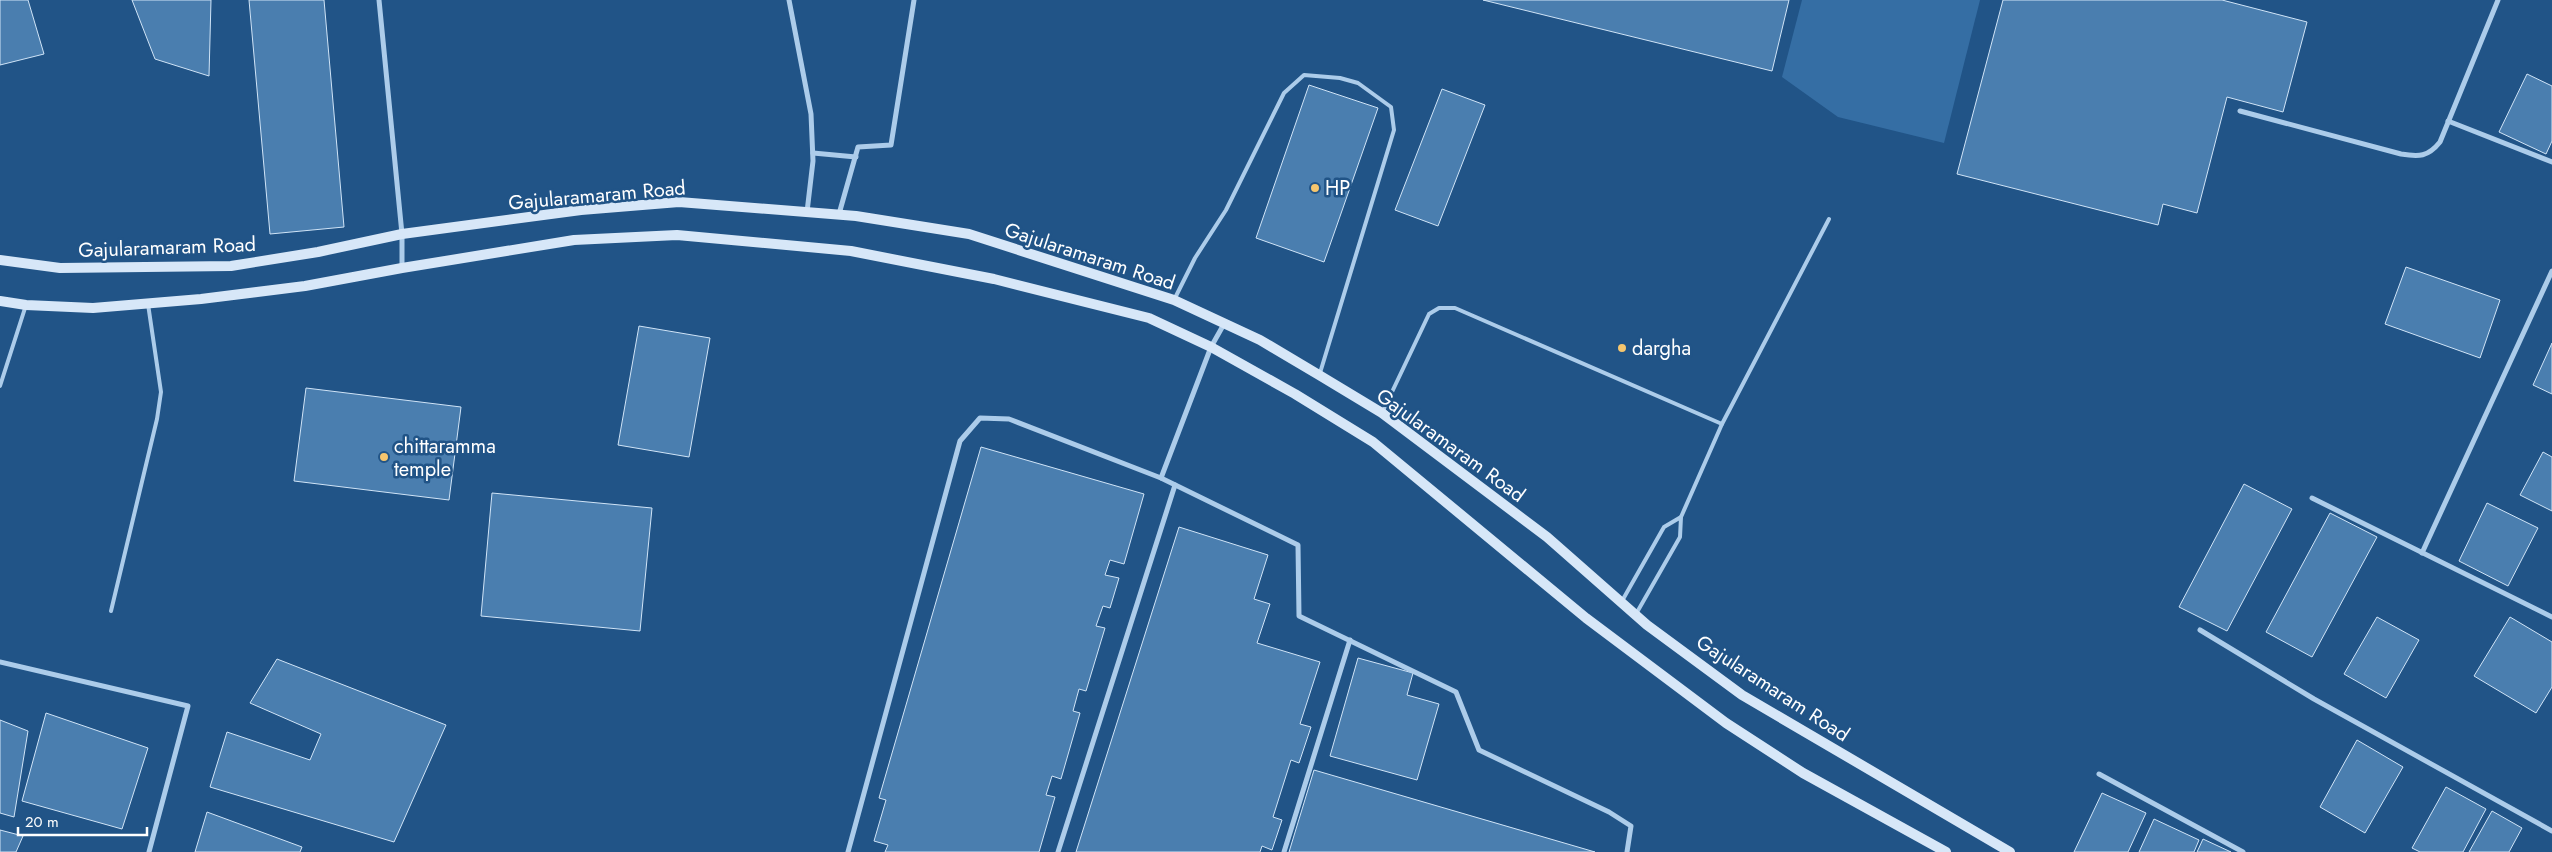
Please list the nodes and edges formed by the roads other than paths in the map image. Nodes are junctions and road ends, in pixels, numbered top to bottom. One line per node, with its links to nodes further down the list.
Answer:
1 (379, 0): 13 (street)
2 (790, 0): 7 (street)
3 (914, 0): 8 (street)
4 (2498, 0): 6 (street)
5 (2240, 111): 6 (street)
6 (2448, 122): 9 (street)
7 (813, 153): 8 (street); 10 (street)
8 (856, 157): 11 (street)
9 (2552, 162)
10 (807, 212): 11 (main road, Gajularamaram Road); 13 (main road, Gajularamaram Road)
11 (838, 216): 17 (main road, Gajularamaram Road)
12 (1828, 219): 26 (lane)
13 (402, 234): 14 (main road, Gajularamaram Road); 15 (street)
14 (0, 260)
15 (402, 268): 19 (main road, Gajularamaram Road); 22 (main road, Gajularamaram Road)
16 (2552, 271): 31 (street)
17 (1174, 300): 21 (main road, Gajularamaram Road); 23 (lane)
18 (0, 301): 20 (main road, Gajularamaram Road)
19 (148, 304): 20 (main road, Gajularamaram Road); 33 (lane)
20 (26, 305): 24 (lane)
21 (1224, 324): 22 (street); 23 (main road, Gajularamaram Road)
22 (1211, 347): 27 (street); 46 (main road, Gajularamaram Road)
23 (1319, 375): 25 (main road, Gajularamaram Road)
24 (0, 386)
25 (1382, 413): 26 (lane); 32 (main road, Gajularamaram Road)
26 (1722, 424): 30 (lane)
27 (1161, 478): 28 (street); 42 (street)
28 (1175, 485): 37 (street); 43 (street)
29 (2312, 498): 31 (street)
30 (1680, 517): 32 (lane); 34 (lane)
31 (2422, 553): 35 (street)
32 (1621, 603): 34 (main road, Gajularamaram Road)
33 (111, 611)
34 (1636, 616): 47 (main road, Gajularamaram Road)
35 (2552, 617)
36 (2200, 630): 40 (street)
37 (1350, 640): 44 (street); 45 (street)
38 (0, 662): 41 (street)
39 (2099, 774): 48 (street)
40 (2552, 831)
41 (149, 852)
42 (848, 852)
43 (1058, 852)
44 (1284, 852)
45 (1627, 852)
46 (1946, 852)
47 (2010, 852)
48 (2243, 852)

